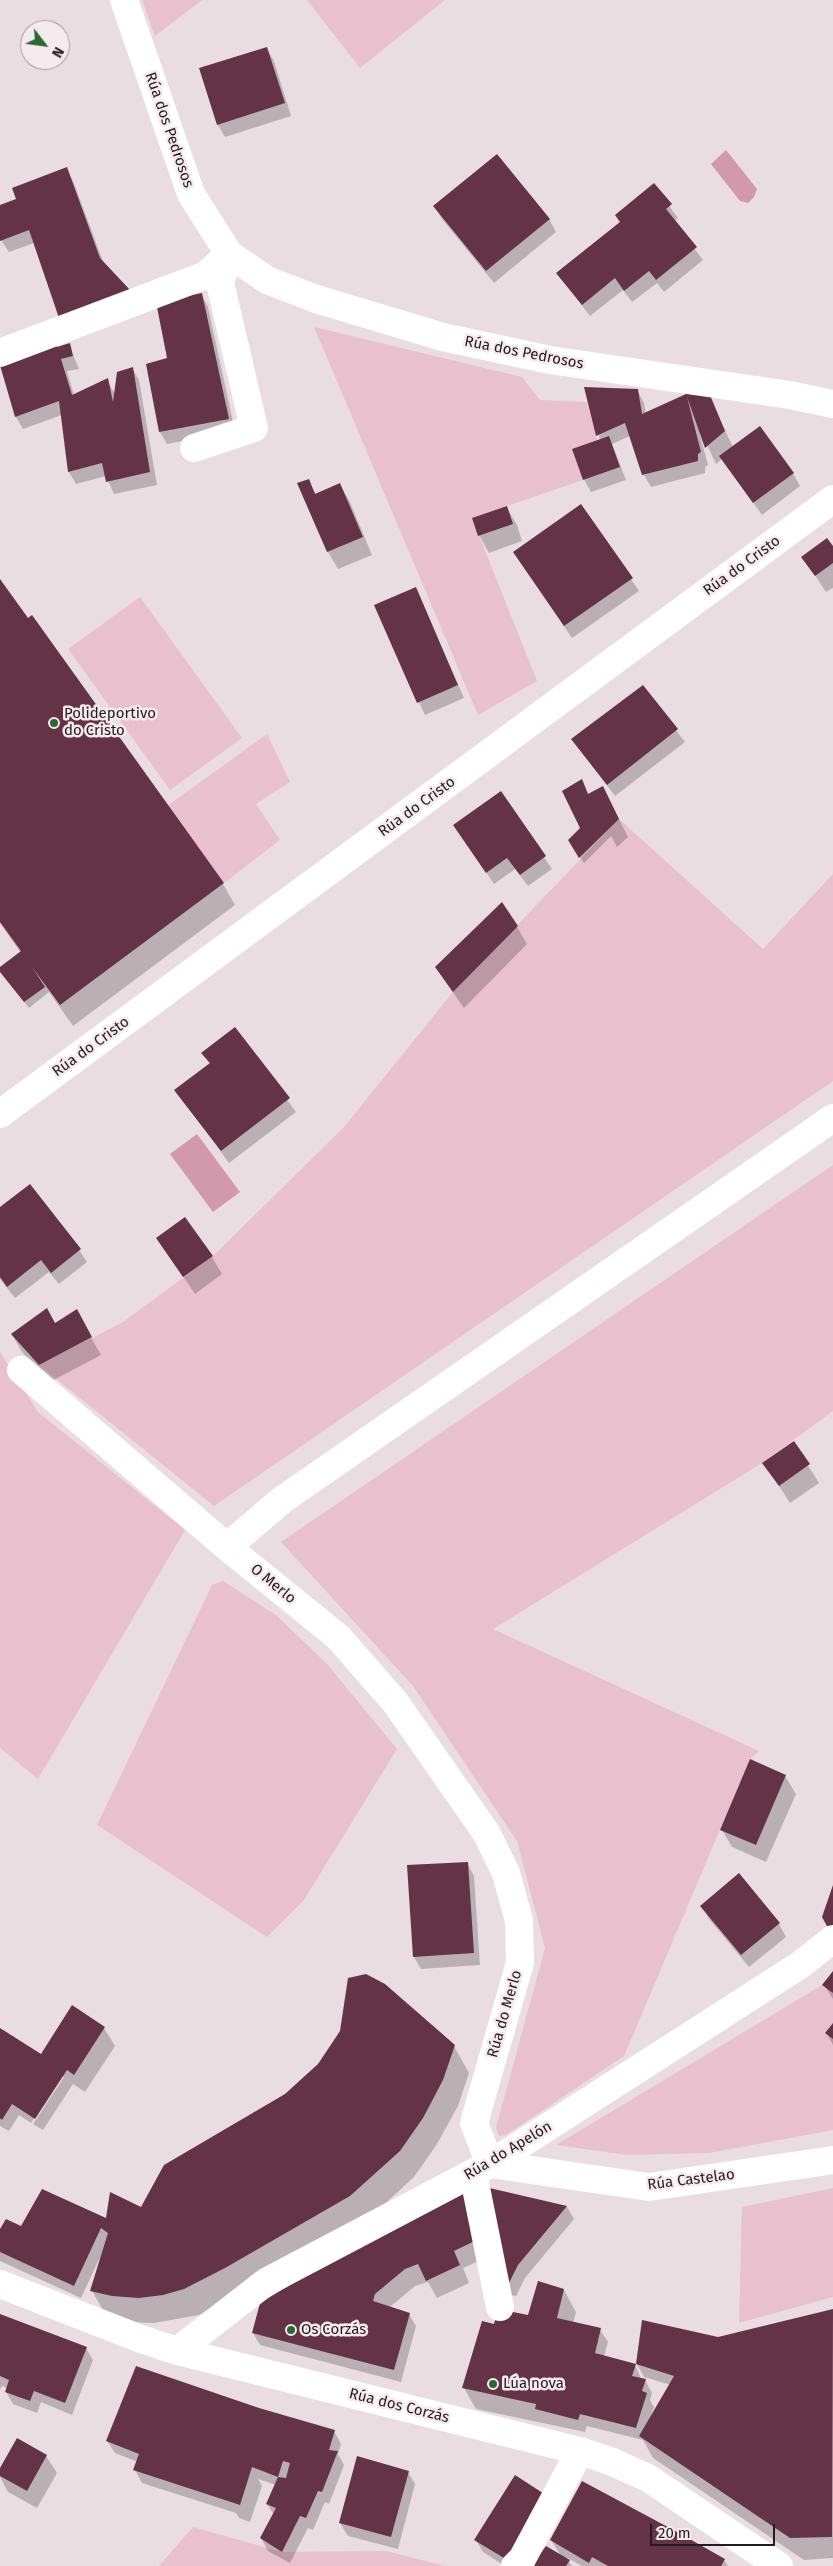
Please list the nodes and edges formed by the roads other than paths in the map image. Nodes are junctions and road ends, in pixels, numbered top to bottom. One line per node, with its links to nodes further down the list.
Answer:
1 (124, 0): 2 (street, Rúa dos Pedrosos)
2 (229, 254): 3 (street); 4 (street, Rúa dos Pedrosos); 5 (street)
3 (0, 354)
4 (833, 404)
5 (194, 448)
6 (833, 499): 7 (street, Rúa do Cristo)
7 (0, 1114)
8 (833, 1118): 10 (street)
9 (20, 1370): 10 (street, O Merlo)
10 (227, 1547): 11 (street, O Merlo)
11 (487, 1834): 14 (street, Rúa do Merlo)
12 (833, 1939): 14 (street, Rúa do Apelón)
13 (833, 2160): 14 (street, Rúa Castelao)
14 (481, 2169): 16 (street, Rúa do Merlo); 17 (street, Rúa do Apelón)
15 (0, 2284): 17 (street, Rúa dos Corzás)
16 (500, 2307)
17 (177, 2350): 18 (street, Rúa dos Corzás)
18 (580, 2451): 19 (street); 20 (street, Rúa dos Corzás)
19 (516, 2566)
20 (779, 2566)

